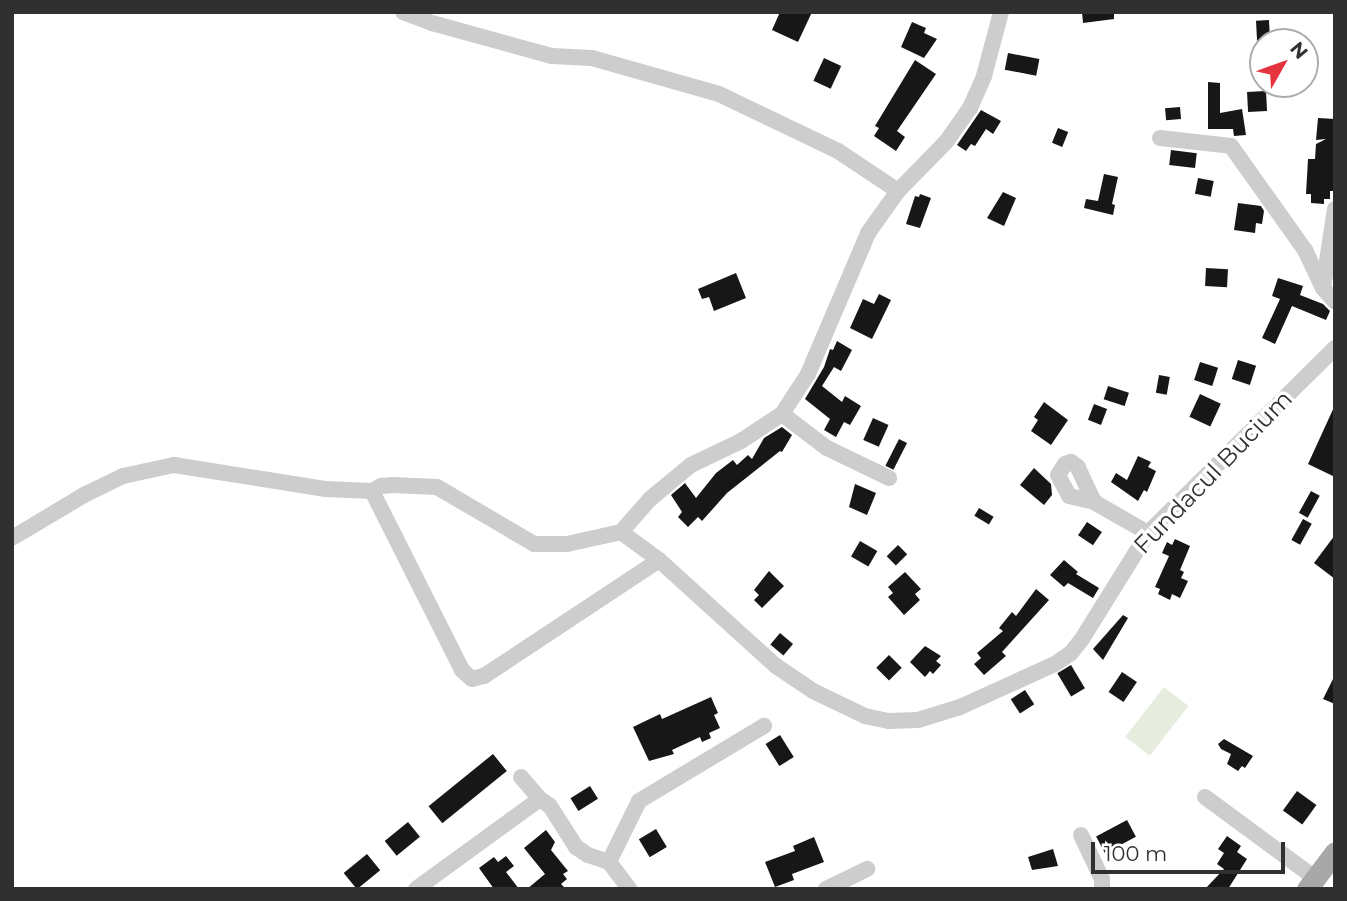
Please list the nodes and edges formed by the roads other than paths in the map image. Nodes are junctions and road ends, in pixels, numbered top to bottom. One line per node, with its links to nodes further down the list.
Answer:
1 (403, 12): 4 (street)
2 (456, 12): 4 (street)
3 (1000, 12): 6 (street)
4 (450, 28): 6 (street)
5 (1160, 138): 8 (street)
6 (898, 191): 11 (street)
7 (1335, 209): 8 (street)
8 (1323, 288): 9 (street)
9 (1335, 302)
10 (1335, 348): 16 (street, Fundacul Bucium)
11 (782, 414): 12 (street); 15 (street)
12 (889, 478)
13 (372, 491): 15 (street); 17 (street); 18 (street)
14 (1094, 502): 16 (street)
15 (621, 532): 18 (street, Fundacul Bucium)
16 (1148, 533): 18 (street, Fundacul Bucium)
17 (12, 538)
18 (659, 560)
19 (764, 726): 25 (street)
20 (521, 777): 22 (street)
21 (1205, 797): 27 (street)
22 (540, 799): 25 (street); 28 (street)
23 (1081, 835): 31 (street)
24 (1335, 852): 27 (main road)
25 (609, 862): 29 (street)
26 (867, 869): 30 (street)
27 (1311, 883)
28 (416, 889)
29 (629, 889)
30 (826, 889)
31 (1102, 889)

